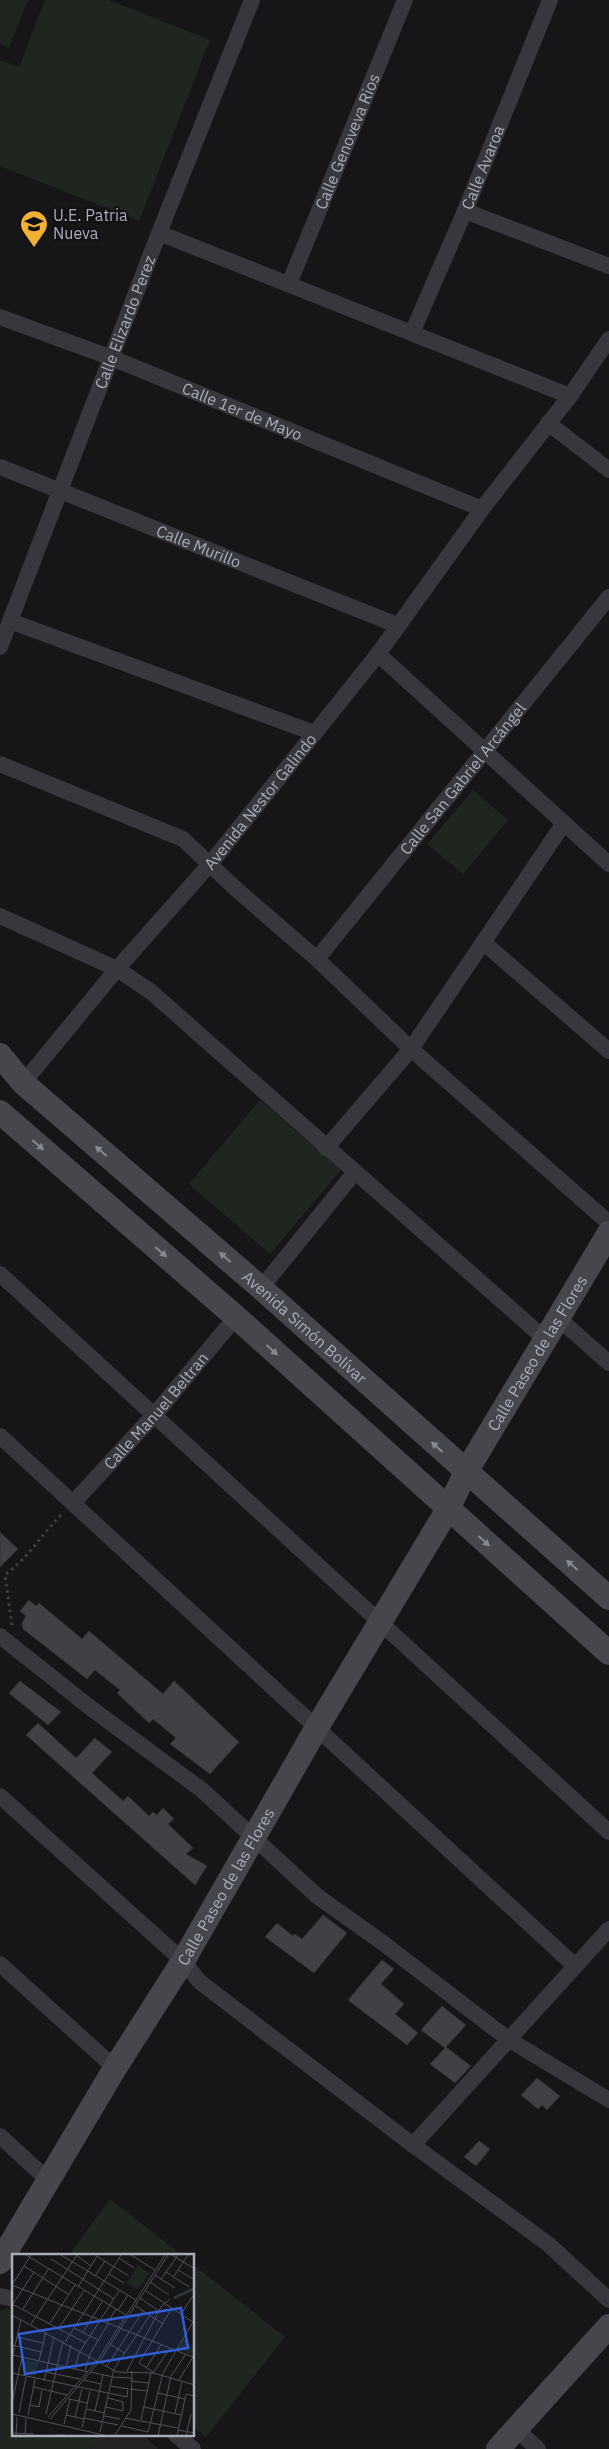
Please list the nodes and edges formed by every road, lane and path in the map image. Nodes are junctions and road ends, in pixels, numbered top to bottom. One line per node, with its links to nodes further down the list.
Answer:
1 (252, 0): 5 (street, Calle Elizardo Perez)
2 (405, 0): 7 (street, Calle Genoveva Rios)
3 (550, 0): 4 (street, Calle Avaroa)
4 (465, 211): 6 (street); 9 (street, Calle Avaroa)
5 (159, 233): 7 (street); 11 (street, Calle Elizardo Perez)
6 (609, 266)
7 (289, 284): 9 (street)
8 (0, 317): 11 (street, Calle 1er de Mayo)
9 (412, 333): 12 (street)
10 (609, 339): 12 (street, Avenida Nestor Galindo)
11 (112, 358): 16 (street, Calle Elizardo Perez); 17 (street, Calle 1er de Mayo)
12 (570, 396): 13 (street, Avenida Nestor Galindo)
13 (548, 423): 15 (street); 17 (street, Avenida Nestor Galindo)
14 (0, 467): 16 (street, Calle Murillo)
15 (609, 470)
16 (60, 491): 19 (street, Calle Elizardo Perez); 20 (street, Calle Murillo)
17 (482, 509): 20 (street, Avenida Nestor Galindo)
18 (607, 606): 24 (street, Calle San Gabriel Arcángel)
19 (10, 621): 21 (street, Calle Elizardo Perez); 23 (street)
20 (397, 625): 22 (street, Avenida Nestor Galindo)
21 (0, 647)
22 (378, 654): 23 (street, Avenida Nestor Galindo); 24 (street)
23 (314, 733): 27 (street, Avenida Nestor Galindo)
24 (484, 751): 26 (street); 31 (street, Calle San Gabriel Arcángel)
25 (0, 764): 27 (street)
26 (564, 823): 28 (street); 30 (street)
27 (210, 864): 31 (street); 32 (street, Avenida Nestor Galindo)
28 (609, 864)
29 (0, 916): 32 (street)
30 (483, 942): 33 (street); 34 (street)
31 (317, 959): 33 (street)
32 (117, 969): 36 (street, Avenida Nestor Galindo); 38 (street)
33 (411, 1049): 38 (street); 40 (street)
34 (609, 1052)
35 (0, 1055): 36 (street, Avenida Simón Bolívar)
36 (23, 1084): 37 (street); 43 (street, Avenida Simón Bolívar, one-way to 36)
37 (0, 1114): 44 (street, one-way to 44)
38 (326, 1148): 39 (street)
39 (355, 1172): 43 (street); 46 (street)
40 (609, 1223)
41 (609, 1232): 45 (street, Calle Paseo de las Flores)
42 (0, 1274): 48 (street)
43 (261, 1288): 50 (street, Avenida Simón Bolívar, one-way to 43)
44 (236, 1317): 48 (street, Calle Manuel Beltran); 52 (street, one-way to 52)
45 (557, 1317): 46 (street, Calle Paseo de las Flores); 47 (street)
46 (544, 1338): 50 (street, Calle Paseo de las Flores)
47 (609, 1362)
48 (154, 1414): 51 (street, Calle Manuel Beltran); 56 (street)
49 (0, 1436): 51 (street)
50 (466, 1472): 52 (street, Calle Paseo de las Flores); 55 (street, Avenida Simón Bolívar, one-way to 50)
51 (73, 1503): 53 (path); 60 (street)
52 (448, 1509): 56 (street, Calle Paseo de las Flores); 59 (street, one-way to 59)
53 (5, 1575): 54 (path); 58 (path)
54 (0, 1580)
55 (609, 1598)
56 (380, 1621): 60 (street, Calle Paseo de las Flores); 62 (street)
57 (0, 1636): 58 (street)
58 (13, 1647): 63 (street)
59 (609, 1653)
60 (316, 1729): 63 (street, Calle Paseo de las Flores); 67 (street)
61 (0, 1796): 65 (street)
62 (609, 1832)
63 (253, 1839): 65 (street, Calle Paseo de las Flores); 68 (street)
64 (609, 1929): 67 (street)
65 (183, 1961): 69 (street, Calle Paseo de las Flores); 72 (street)
66 (0, 1964): 69 (street)
67 (575, 1966): 68 (street)
68 (508, 2039): 70 (street); 72 (street)
69 (115, 2068): 73 (street, Calle Paseo de las Flores)
70 (609, 2100)
71 (0, 2136): 73 (street)
72 (413, 2145): 75 (street)
73 (49, 2180): 74 (street, Calle Paseo de las Flores)
74 (0, 2262)
75 (609, 2300)
76 (609, 2326): 77 (street)
77 (516, 2429): 80 (street); 81 (street)
78 (177, 2436): 79 (street)
79 (193, 2449)
80 (498, 2449)
81 (538, 2449)

